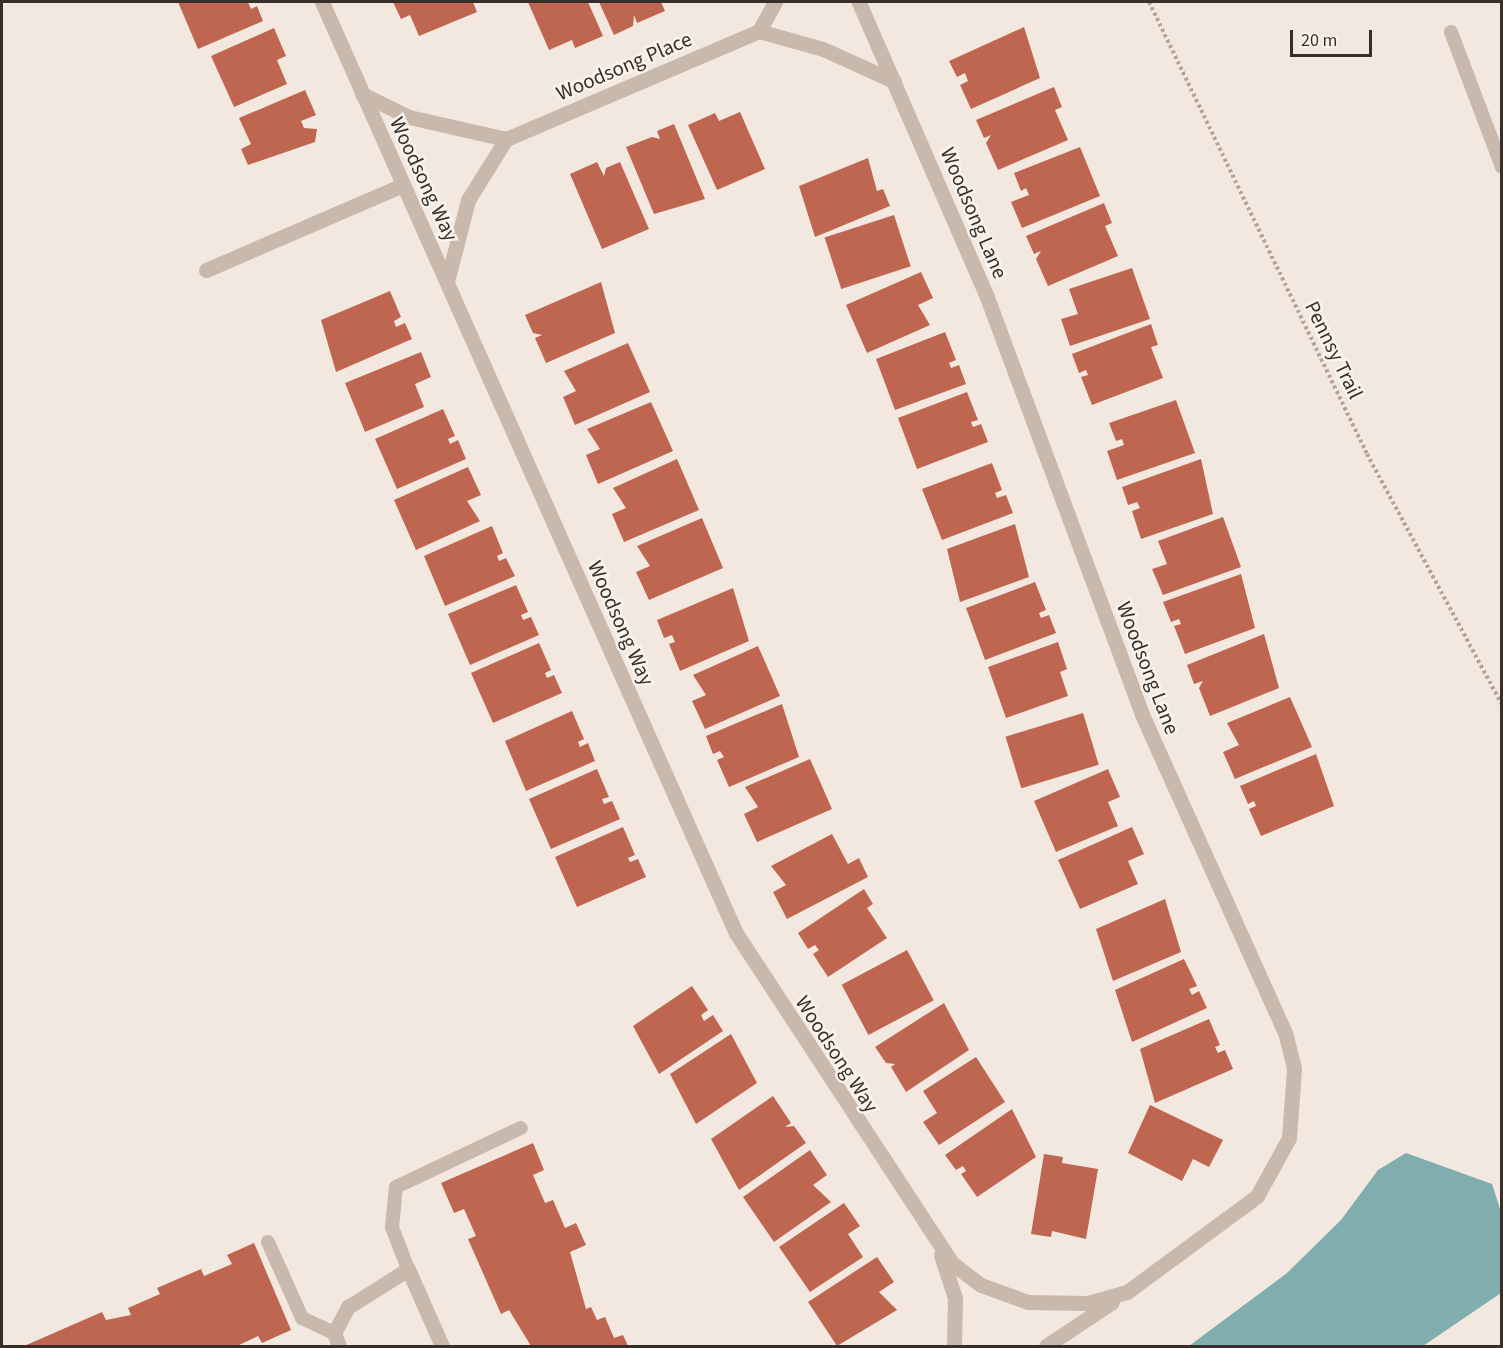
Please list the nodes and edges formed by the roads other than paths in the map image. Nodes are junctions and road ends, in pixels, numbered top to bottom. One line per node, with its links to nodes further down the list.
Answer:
1 (322, 2): 7 (street, Woodsong Way)
2 (775, 2): 4 (street)
3 (859, 2): 6 (street, Woodsong Lane)
4 (759, 31): 6 (street); 8 (street, Woodsong Place)
5 (1451, 33): 9 (lane)
6 (894, 81): 18 (street, Woodsong Lane)
7 (362, 94): 8 (street); 10 (street, Woodsong Way)
8 (506, 140): 12 (street)
9 (1502, 167)
10 (402, 185): 11 (street); 12 (street, Woodsong Way)
11 (207, 270)
12 (448, 278): 14 (street, Woodsong Way)
13 (521, 1128): 17 (lane)
14 (931, 1236): 16 (street, Woodsong Lane)
15 (268, 1242): 19 (lane)
16 (940, 1249): 18 (street, Woodsong Lane); 21 (street)
17 (408, 1269): 19 (street); 20 (street)
18 (1126, 1292): 22 (street, Woodsong Lane)
19 (337, 1340)
20 (442, 1347)
21 (954, 1347)
22 (1046, 1347)

